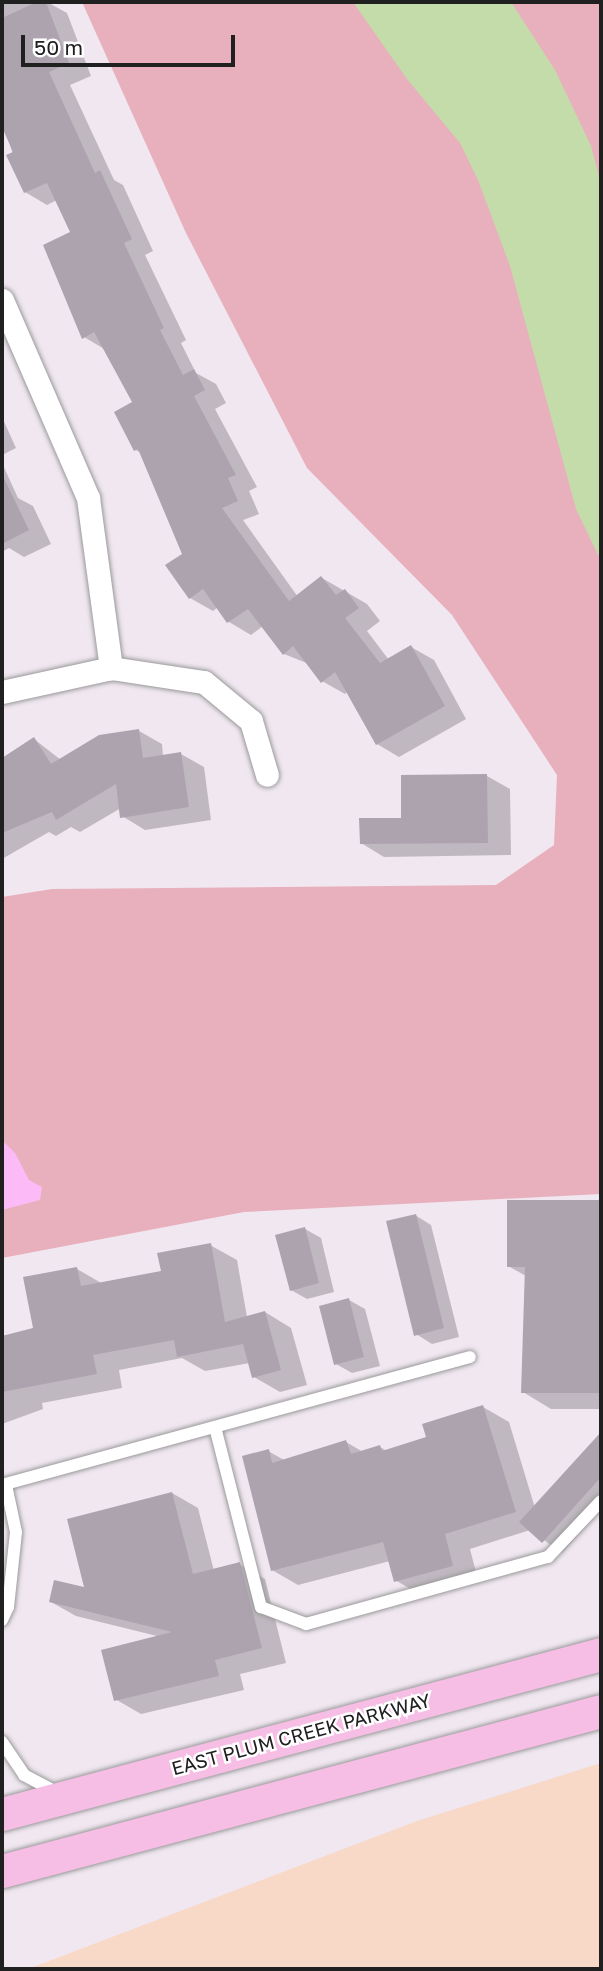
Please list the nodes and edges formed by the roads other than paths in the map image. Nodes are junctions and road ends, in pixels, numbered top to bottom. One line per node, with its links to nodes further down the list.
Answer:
1 (2, 300): 2 (street)
2 (111, 668): 3 (street); 4 (street)
3 (2, 692)
4 (267, 775)
5 (470, 1357): 6 (lane)
6 (215, 1427): 7 (lane); 8 (lane)
7 (4, 1485): 9 (lane)
8 (601, 1501)
9 (2, 1620)
10 (601, 1654): 13 (main road, EAST PLUM CREEK PARKWAY)
11 (601, 1710): 15 (main road)
12 (2, 1742): 13 (lane)
13 (66, 1797): 14 (main road, EAST PLUM CREEK PARKWAY)
14 (2, 1814)
15 (2, 1871)

